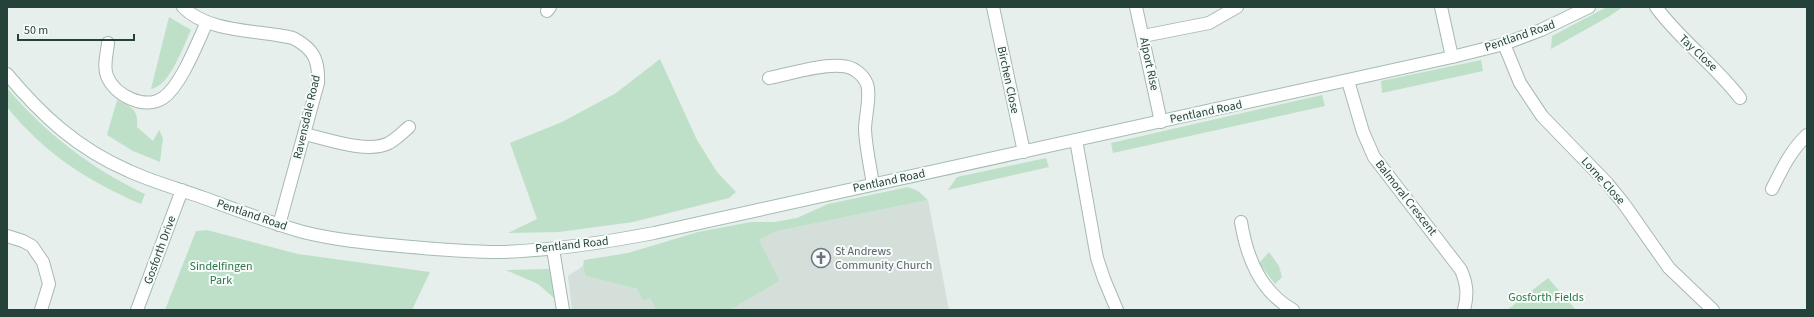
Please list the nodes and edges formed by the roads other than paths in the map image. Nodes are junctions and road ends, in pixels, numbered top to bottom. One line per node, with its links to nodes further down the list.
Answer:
1 (183, 7): 8 (street, Ravensdale Road)
2 (993, 7): 22 (street, Birchen Close)
3 (1136, 7): 9 (street, Alport Rise)
4 (1237, 7): 9 (street)
5 (1441, 7): 12 (street)
6 (1588, 7): 11 (street, Pentland Road)
7 (1656, 7): 16 (street, Tay Close)
8 (208, 22): 10 (street); 19 (street, Ravensdale Road)
9 (1143, 36): 17 (street, Alport Rise)
10 (108, 43)
11 (1504, 44): 12 (street, Pentland Road); 36 (street, Lorne Close)
12 (1452, 57): 15 (street, Pentland Road)
13 (7, 74): 25 (street, Pentland Road)
14 (769, 78): 23 (street)
15 (1348, 81): 17 (street, Pentland Road); 35 (street, Balmoral Crescent)
16 (1740, 98)
17 (1161, 122): 21 (street, Pentland Road)
18 (409, 127): 19 (street)
19 (305, 134): 27 (street, Ravensdale Road)
20 (1807, 135): 24 (street)
21 (1076, 140): 22 (street, Pentland Road); 30 (street)
22 (1024, 152): 23 (street, Pentland Road)
23 (873, 184): 29 (street, Pentland Road)
24 (1772, 189)
25 (182, 190): 27 (street, Pentland Road); 32 (street, Gosforth Drive)
26 (1241, 222): 34 (street)
27 (279, 225): 29 (street, Pentland Road)
28 (7, 236): 31 (street)
29 (553, 248): 33 (street)
30 (1116, 309)
31 (41, 310)
32 (137, 310)
33 (563, 310)
34 (1292, 310)
35 (1464, 310)
36 (1712, 310)

